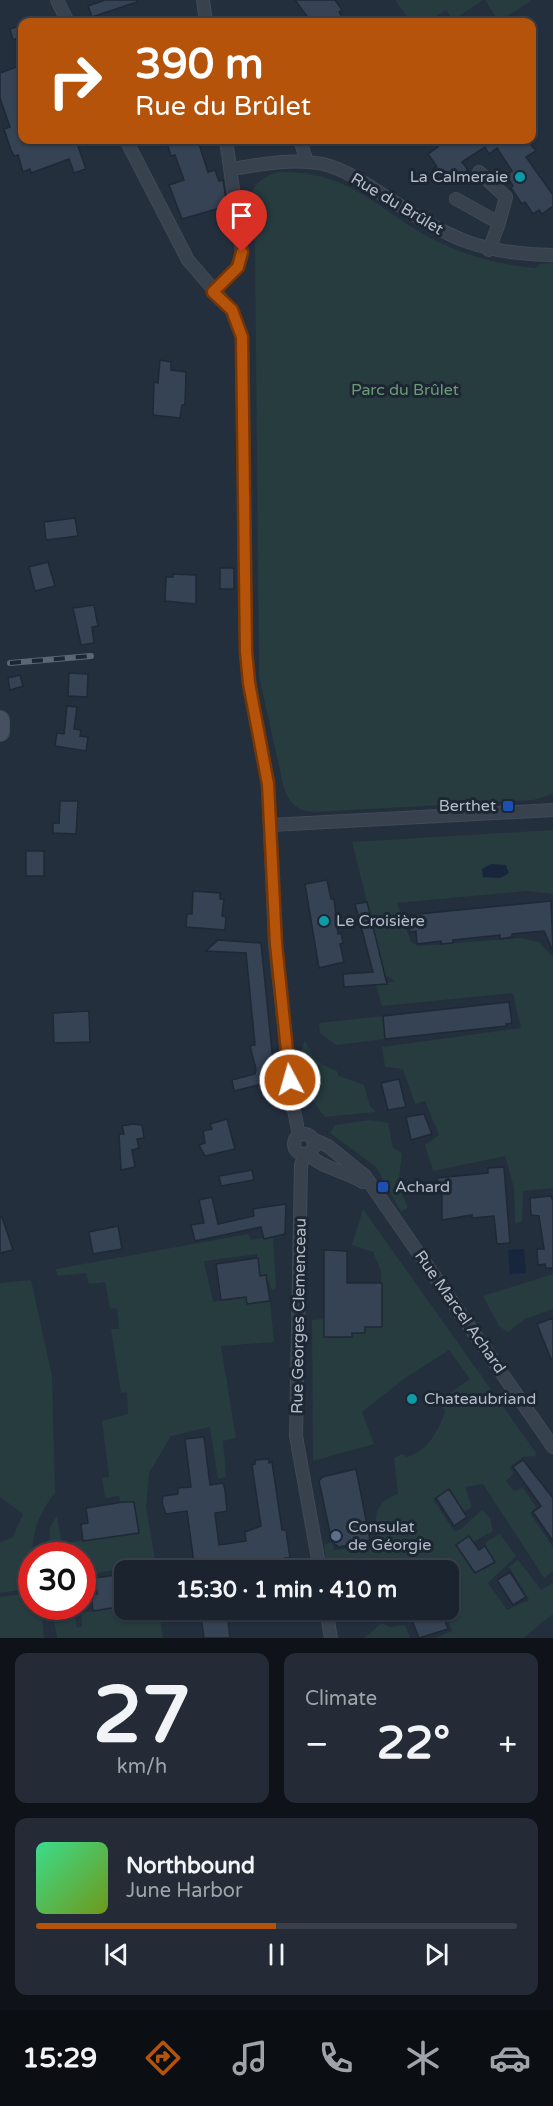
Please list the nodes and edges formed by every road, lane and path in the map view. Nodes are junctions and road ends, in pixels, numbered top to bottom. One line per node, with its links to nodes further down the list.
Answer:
1 (57, 0): 3 (street)
2 (202, 0): 4 (street)
3 (66, 18)
4 (205, 18)
5 (128, 144): 15 (street)
6 (227, 144): 9 (street)
7 (301, 144): 8 (street)
8 (307, 162): 9 (street, Rue du Brûlet); 13 (street, Rue du Brûlet)
9 (232, 169): 15 (street)
10 (479, 172): 12 (street)
11 (456, 199): 12 (street)
12 (499, 223): 13 (street)
13 (489, 250): 14 (street, Rue du Brûlet)
14 (553, 255)
15 (213, 292): 19 (street)
16 (0, 720): 17 (main road)
17 (0, 732)
18 (553, 810): 19 (street)
19 (270, 825): 20 (street)
20 (299, 1135): 21 (street); 22 (street)
21 (312, 1139): 22 (street); 23 (street, Rue Marcel Achard)
22 (306, 1153): 23 (street, Rue Marcel Achard); 25 (street, Rue Georges Clemenceau)
23 (374, 1190): 24 (street, Rue Marcel Achard)
24 (553, 1447)
25 (318, 1560)
26 (328, 1620): 27 (street)
27 (331, 1638)

